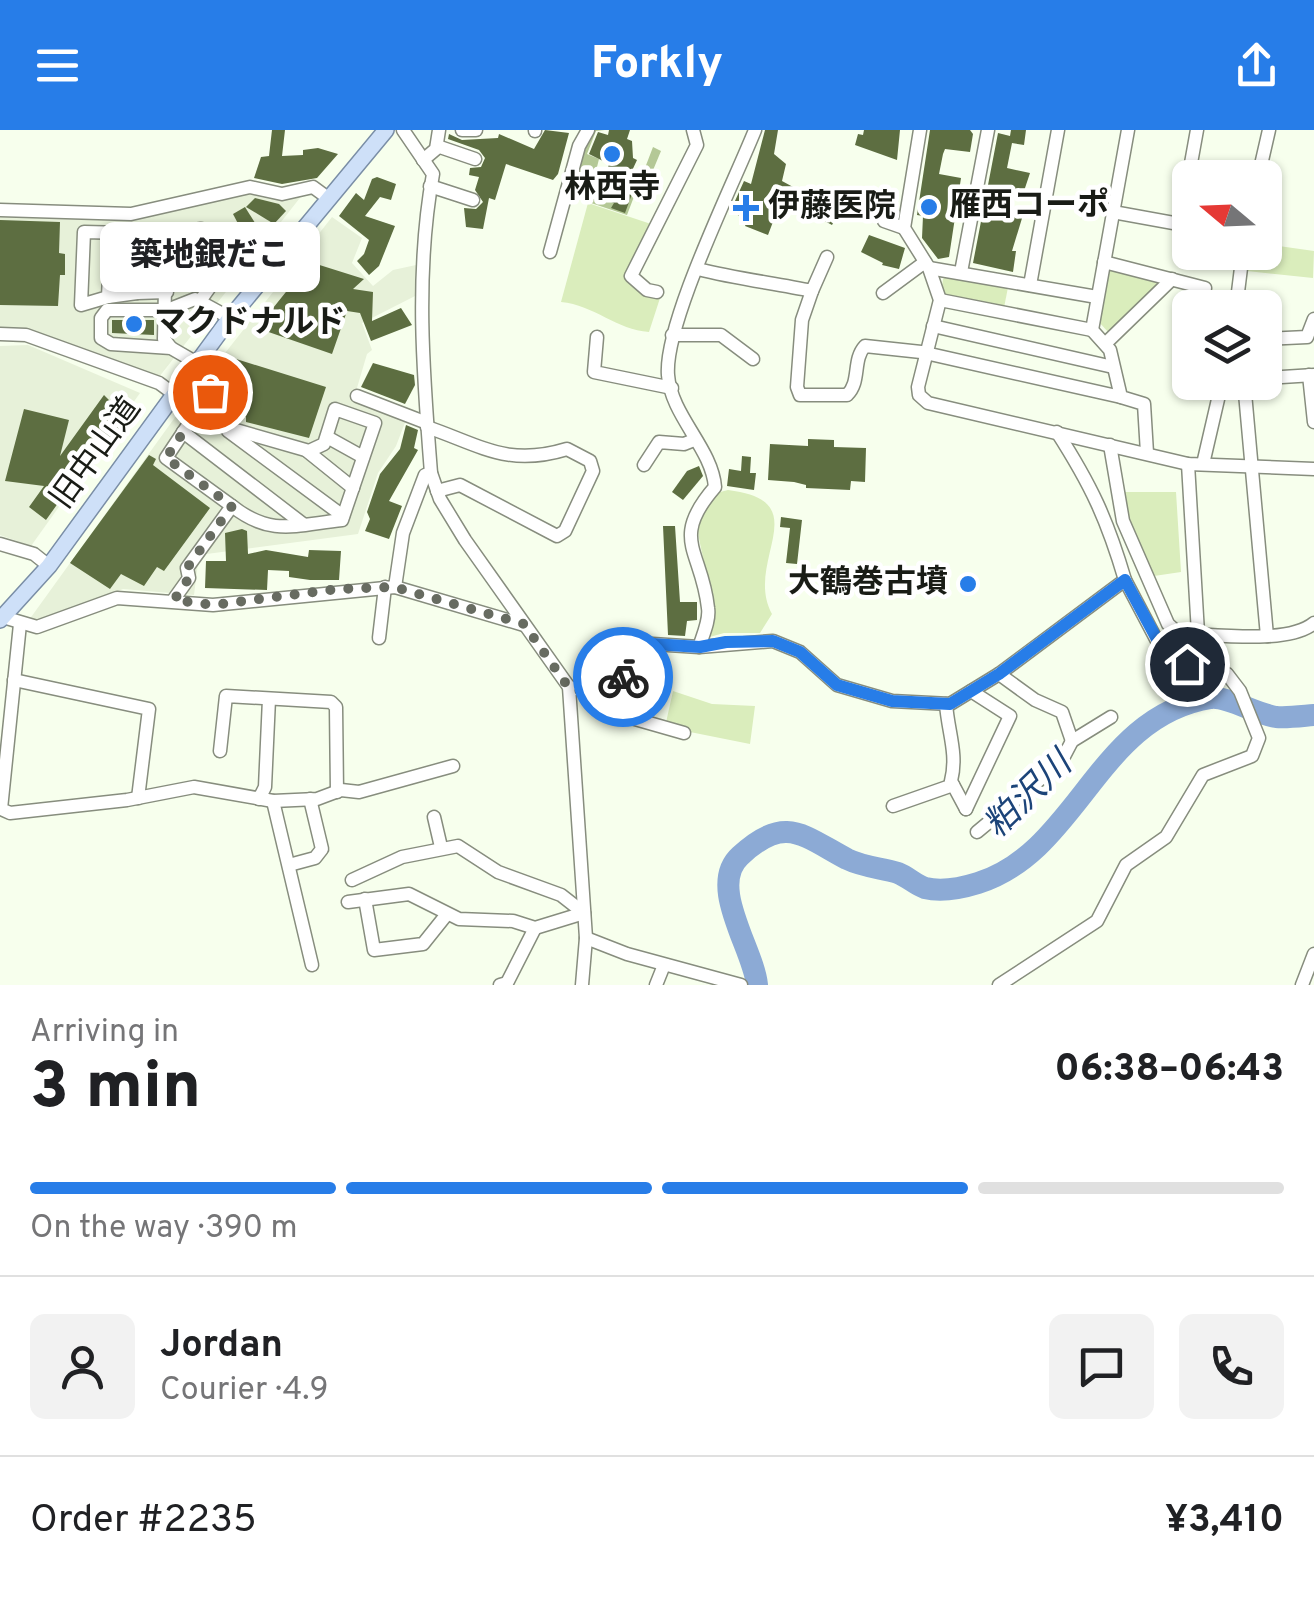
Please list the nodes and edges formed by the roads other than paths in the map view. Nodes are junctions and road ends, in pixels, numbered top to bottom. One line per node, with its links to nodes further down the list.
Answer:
1 (386, 130): 21 (main road, 旧中山道)
2 (403, 130): 17 (street)
3 (439, 130): 15 (street)
4 (462, 130): 5 (street)
5 (476, 130)
6 (588, 130): 31 (street)
7 (693, 130): 43 (street)
8 (755, 130): 35 (street)
9 (920, 130): 27 (street)
10 (988, 130): 36 (street)
11 (1058, 130): 39 (street)
12 (1128, 130): 24 (street)
13 (1197, 130): 18 (street)
14 (1269, 130): 19 (street)
15 (437, 146): 16 (street); 17 (street)
16 (475, 158)
17 (423, 160): 20 (street)
18 (1193, 160)
19 (1262, 160)
20 (432, 180): 22 (street); 75 (street)
21 (328, 198): 23 (street); 51 (main road, 旧中山道)
22 (473, 200)
23 (0, 210)
24 (1113, 212): 26 (street); 33 (street)
25 (884, 221): 27 (street)
26 (1172, 223)
27 (904, 228): 34 (street)
28 (111, 233): 29 (street); 46 (street); 46 (street)
29 (140, 233): 30 (street); 45 (street)
30 (166, 238): 37 (street); 37 (street); 42 (street)
31 (550, 252)
32 (827, 257): 40 (street)
33 (1104, 262): 38 (street); 47 (street)
34 (927, 265): 36 (street); 44 (street); 48 (street)
35 (698, 269): 40 (street); 57 (street)
36 (960, 272): 39 (street)
37 (217, 277): 49 (street)
38 (1172, 279): 41 (street); 59 (street)
39 (1030, 285): 47 (street)
40 (812, 290): 61 (street)
41 (1205, 290)
42 (167, 292): 45 (street); 50 (street)
43 (657, 292)
44 (883, 292)
45 (137, 293): 46 (street)
46 (108, 297)
47 (1097, 297): 54 (street)
48 (940, 300): 53 (street); 54 (street)
49 (200, 302): 50 (street); 51 (street)
50 (167, 310): 60 (street); 60 (street)
51 (230, 318): 64 (main road, 旧中山道)
52 (1314, 319): 58 (street)
53 (934, 326): 61 (street); 63 (street)
54 (1092, 330): 59 (street)
55 (0, 334): 68 (street)
56 (597, 336): 67 (street)
57 (672, 336): 62 (street); 67 (street)
58 (1282, 338)
59 (1106, 343): 63 (street)
60 (171, 348): 64 (street)
61 (928, 356): 70 (street); 78 (street)
62 (753, 359)
63 (1112, 367): 70 (street)
64 (191, 370): 68 (main road, 旧中山道); 73 (street)
65 (1312, 375): 66 (street); 74 (street)
66 (1282, 377)
67 (672, 388): 80 (street)
68 (174, 394): 96 (main road, 旧中山道)
69 (357, 396): 75 (street)
70 (1121, 397): 83 (street)
71 (1216, 400): 85 (street)
72 (1246, 400): 87 (street)
73 (198, 410): 76 (street); 77 (street)
74 (1314, 422)
75 (427, 425): 89 (street); 91 (street)
76 (222, 426): 82 (street); 93 (street)
77 (183, 432): 92 (street); 94 (street)
78 (1057, 432): 81 (street); 97 (street)
79 (327, 436): 82 (street); 84 (street); 84 (street)
80 (694, 440): 86 (street); 107 (street)
81 (1110, 445): 83 (street); 104 (street)
82 (308, 451): 90 (street)
83 (1146, 453): 85 (street)
84 (364, 457): 90 (street)
85 (1195, 464): 87 (street); 104 (street)
86 (644, 465)
87 (1253, 468): 88 (street); 105 (street)
88 (1314, 470)
89 (431, 472): 91 (street); 98 (street)
90 (353, 488): 93 (street)
91 (437, 490): 103 (street)
92 (232, 506): 94 (street); 99 (street)
93 (343, 516): 94 (street)
94 (304, 524)
95 (0, 544): 96 (street)
96 (49, 566): 100 (main road, 旧中山道)
97 (1125, 580): 108 (street); 144 (street)
98 (390, 587): 99 (street); 103 (street); 106 (street)
99 (174, 600): 102 (street)
100 (2, 618): 102 (street)
101 (1314, 623): 105 (street)
102 (20, 624): 109 (street)
103 (524, 624): 110 (street)
104 (1198, 633): 105 (street)
105 (1268, 636)
106 (379, 638)
107 (700, 647): 113 (street); 114 (street)
108 (999, 674): 111 (street); 117 (street)
109 (14, 680): 122 (street); 122 (street)
110 (569, 688): 113 (street); 133 (street)
111 (971, 691): 114 (street); 120 (street)
112 (270, 698): 118 (street); 121 (street); 123 (street)
113 (614, 698): 116 (street)
114 (946, 704): 120 (street)
115 (1111, 717): 117 (street)
116 (684, 733)
117 (1072, 741): 127 (street)
118 (220, 751)
119 (454, 766): 121 (street)
120 (953, 785): 125 (street)
121 (337, 792): 124 (street)
122 (138, 798): 123 (street)
123 (266, 800): 124 (street); 129 (street)
124 (310, 800): 129 (street)
125 (892, 806)
126 (434, 817): 128 (street)
127 (977, 832)
128 (441, 847): 130 (street); 133 (street)
129 (289, 865): 138 (street)
130 (352, 880)
131 (365, 899): 132 (street); 134 (street); 134 (street)
132 (348, 902)
133 (584, 913): 135 (street); 136 (street)
134 (447, 914): 135 (street)
135 (536, 928): 140 (street)
136 (586, 938): 139 (street); 141 (street)
137 (1314, 954): 145 (street)
138 (312, 965)
139 (664, 965): 142 (street); 143 (street)
140 (510, 984)
141 (582, 985)
142 (656, 985)
143 (741, 985)
144 (999, 985)
145 (1302, 985)

